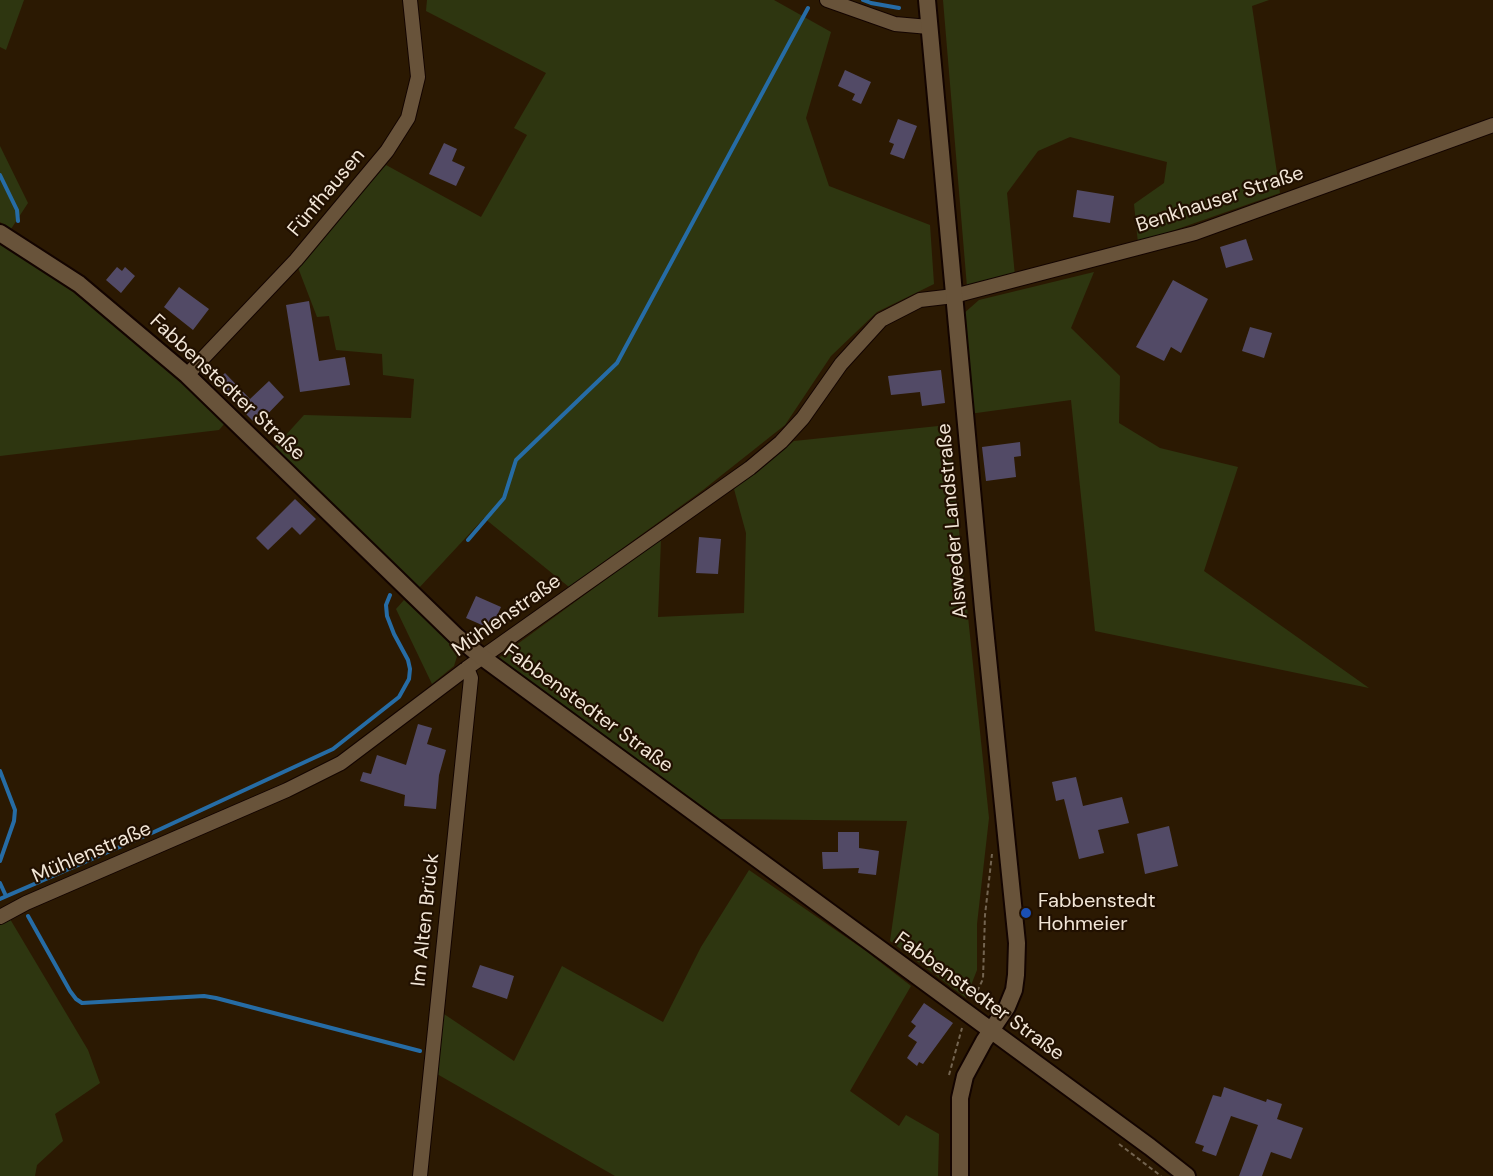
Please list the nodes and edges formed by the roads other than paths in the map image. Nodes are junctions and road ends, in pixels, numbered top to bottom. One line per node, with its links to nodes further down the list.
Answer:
1 (410, 0): 8 (street, Fünfhausen)
2 (827, 0): 4 (street)
3 (927, 3): 4 (street, Alsweder Landstraße)
4 (929, 27): 7 (street, Alsweder Landstraße)
5 (1493, 125): 7 (street, Benkhauser Straße)
6 (5, 236): 8 (street, Fabbenstedter Straße)
7 (954, 296): 9 (street, Mühlenstraße); 12 (street, Alsweder Landstraße)
8 (187, 375): 9 (street, Fabbenstedter Straße)
9 (482, 657): 10 (street, Mühlenstraße); 12 (street, Fabbenstedter Straße)
10 (466, 668): 11 (street, Mühlenstraße); 13 (street, Im Alten Brück)
11 (0, 917)
12 (990, 1031): 14 (street, Alsweder Landstraße); 15 (street, Fabbenstedter Straße)
13 (420, 1176)
14 (960, 1176)
15 (1187, 1176)

